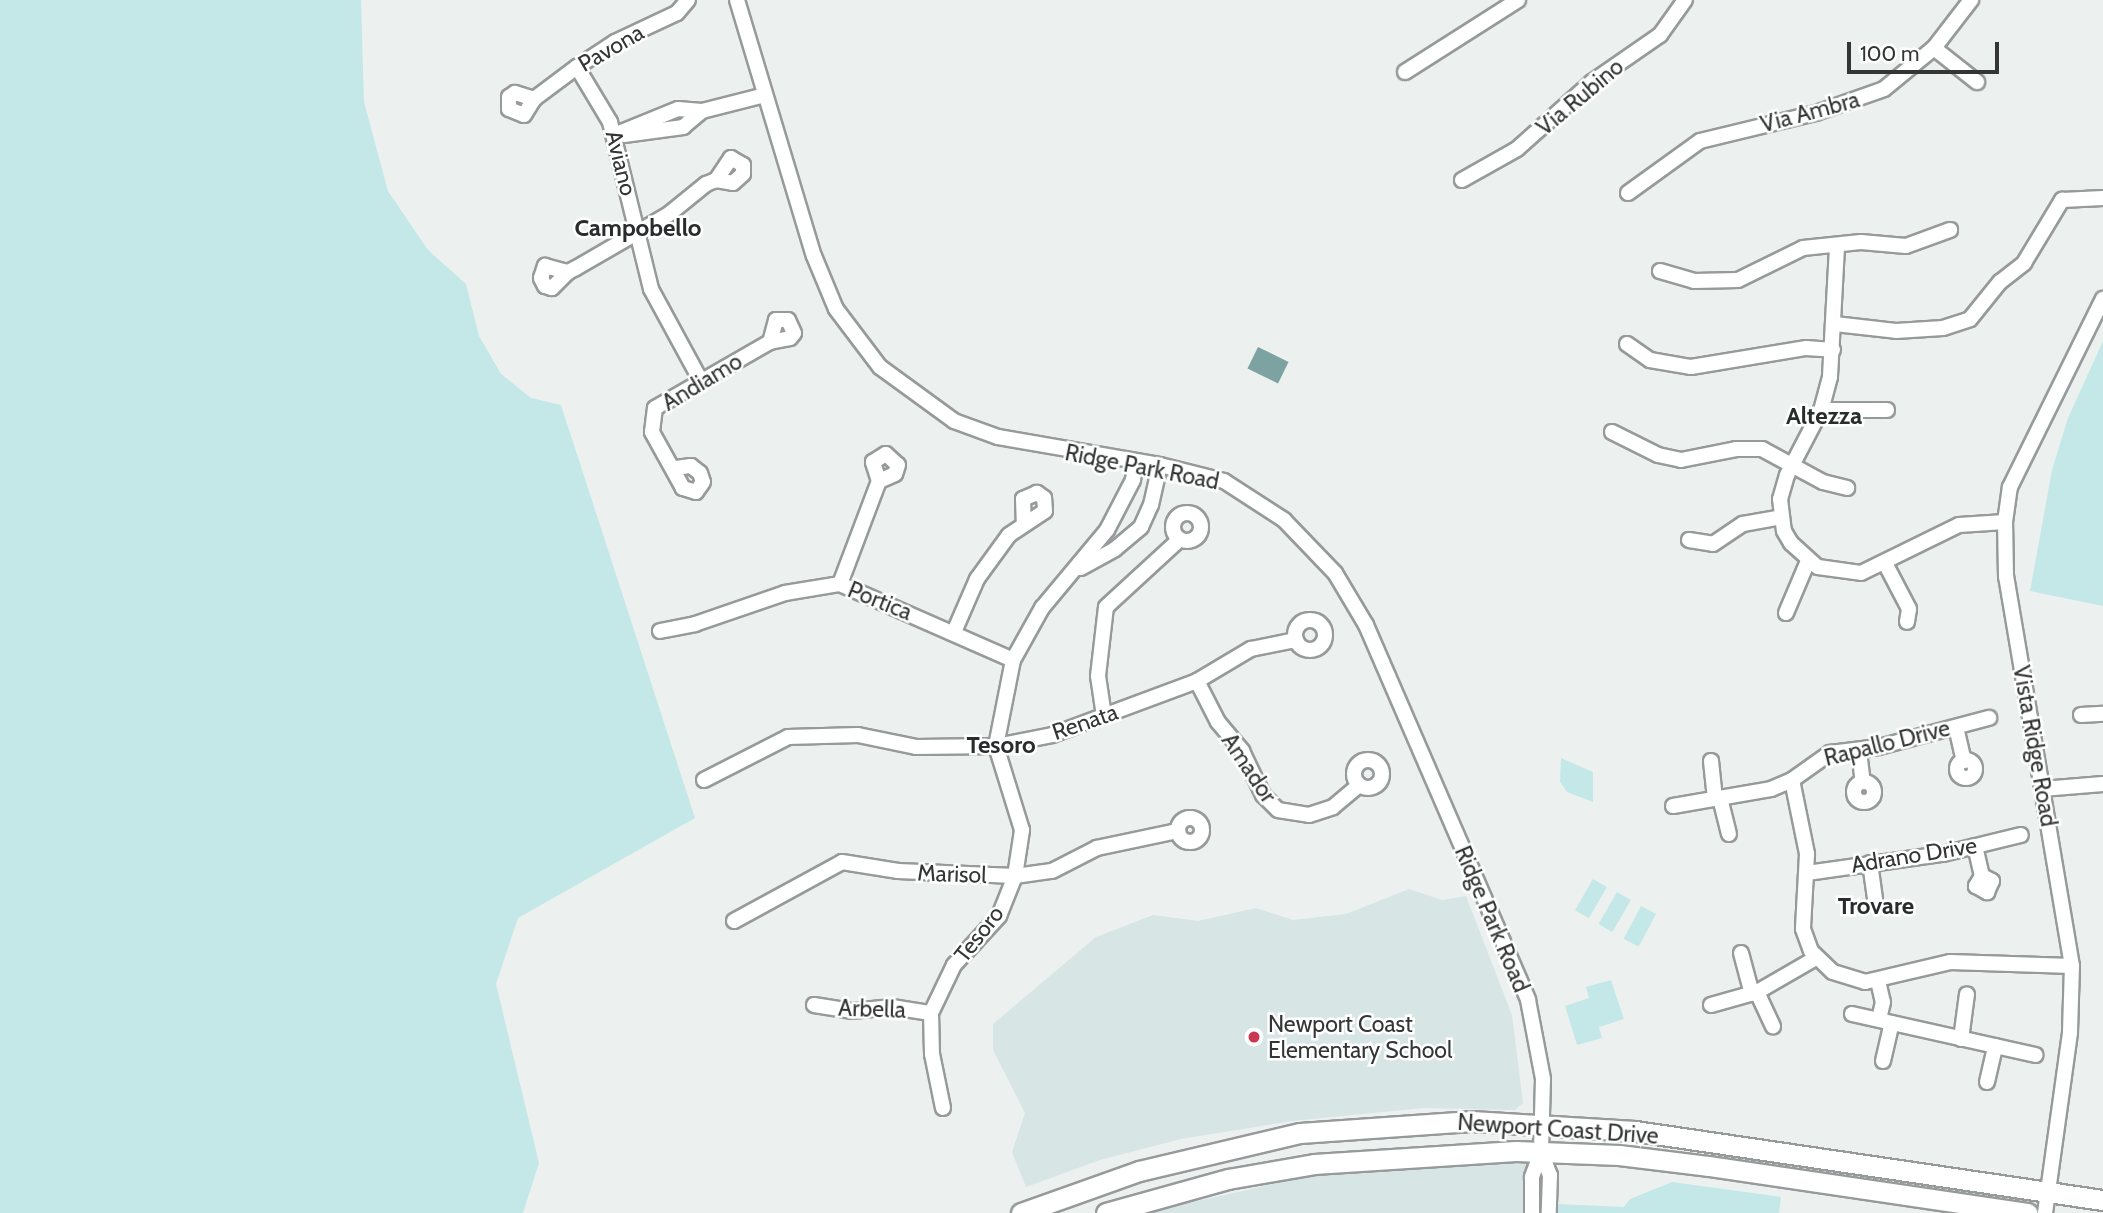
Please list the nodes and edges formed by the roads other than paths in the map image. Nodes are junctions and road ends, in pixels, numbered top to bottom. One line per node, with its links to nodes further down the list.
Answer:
1 (688, 0): 7 (street, Pavona)
2 (737, 0): 10 (street, Ridge Park Road)
3 (1518, 0): 8 (street)
4 (1685, 0): 14 (street, Via Rubino)
5 (1971, 0): 6 (street, Via Ambra)
6 (1934, 48): 9 (street); 15 (street, Via Ambra)
7 (577, 67): 11 (street, Pavona); 12 (street, Aviano)
8 (1405, 72)
9 (1977, 82)
10 (765, 95): 12 (street); 31 (street, Ridge Park Road)
11 (534, 99)
12 (614, 135): 18 (street, Aviano)
13 (716, 180): 18 (street)
14 (1462, 180)
15 (1628, 193)
16 (2103, 198): 23 (street)
17 (1950, 230): 19 (street)
18 (638, 233): 21 (street); 27 (street, Aviano)
19 (1837, 247): 20 (street); 23 (street)
20 (1660, 271)
21 (568, 272)
22 (2103, 299): 39 (street, Vista Ridge Road)
23 (1835, 324): 26 (street)
24 (770, 342): 27 (street, Andiamo)
25 (1627, 344): 26 (street)
26 (1833, 350): 28 (street)
27 (701, 381): 34 (street, Andiamo)
28 (1821, 410): 29 (street); 32 (street)
29 (1887, 410)
30 (1612, 432): 32 (street)
31 (1136, 462): 33 (street, Ridge Park Road); 37 (street, Tesoro)
32 (1793, 463): 36 (street); 38 (street)
33 (1160, 465): 41 (street, Tesoro); 100 (street, Ridge Park Road)
34 (676, 468)
35 (879, 481): 47 (street)
36 (1847, 488)
37 (1115, 514): 41 (street); 46 (street, Tesoro)
38 (1781, 517): 43 (street); 44 (street)
39 (2005, 522): 45 (street); 69 (street, Vista Ridge Road)
40 (1024, 523): 51 (street)
41 (1141, 527): 46 (street, Tesoro)
42 (1180, 540): 57 (street)
43 (1689, 540)
44 (1808, 561): 45 (street); 48 (street)
45 (1885, 564): 49 (street)
46 (1074, 572): 53 (street, Tesoro)
47 (840, 584): 50 (street, Portica); 51 (street, Portica)
48 (1786, 613)
49 (1907, 622)
50 (660, 631)
51 (954, 632): 53 (street, Portica)
52 (1296, 640): 54 (street, Renata)
53 (1013, 660): 60 (street, Tesoro)
54 (1197, 681): 57 (street, Renata); 68 (street, Amador)
55 (2103, 714): 56 (street)
56 (2081, 715)
57 (1104, 716): 60 (street, Renata)
58 (1989, 718): 59 (street, Rapallo Drive)
59 (1956, 727): 61 (street, Rapallo Drive); 63 (street)
60 (996, 746): 64 (street, Renata); 78 (street, Tesoro)
61 (1859, 751): 65 (street, Rapallo Drive); 66 (street)
62 (1711, 761): 70 (street)
63 (1964, 761)
64 (704, 780)
65 (1792, 780): 70 (street); 77 (street)
66 (1863, 782)
67 (2103, 784): 69 (street)
68 (1359, 785)
69 (2042, 789): 84 (street, Vista Ridge Road)
70 (1718, 798): 71 (street); 73 (street)
71 (1673, 806)
72 (1178, 831): 78 (street, Marisol)
73 (1729, 834)
74 (2021, 835): 75 (street, Adrano Drive)
75 (1975, 846): 76 (street, Adrano Drive); 79 (street)
76 (1870, 863): 77 (street, Adrano Drive); 80 (street)
77 (1807, 873): 83 (street)
78 (1015, 876): 81 (street, Marisol); 90 (street, Tesoro)
79 (1982, 876)
80 (1875, 900)
81 (734, 921)
82 (1741, 953): 86 (street)
83 (1816, 958): 85 (street); 86 (street)
84 (2072, 966): 85 (street); 102 (street, Vista Ridge Road)
85 (1878, 981): 92 (street)
86 (1754, 993): 89 (street); 93 (street)
87 (1967, 994): 94 (street)
88 (814, 1005): 90 (street, Arbella)
89 (1711, 1005)
90 (931, 1013): 99 (street, Tesoro)
91 (1853, 1014): 92 (street)
92 (1886, 1022): 94 (street); 97 (street)
93 (1773, 1026)
94 (1961, 1039): 95 (street)
95 (1995, 1046): 96 (street); 98 (street)
96 (2035, 1055)
97 (1883, 1061)
98 (1987, 1082)
99 (943, 1108)
100 (1542, 1125): 101 (street, Ridge Park Road); 102 (main road, Newport Coast Drive); 104 (main road, Newport Coast Drive)
101 (1541, 1152): 106 (main road, Newport Coast Drive); 107 (street, Ridge Park Road); 108 (street, Ridge Park Road); 109 (main road, Newport Coast Drive)
102 (2048, 1191): 103 (main road, Newport Coast Drive); 110 (street, Vista Ridge Road)
103 (2103, 1200)
104 (1043, 1209): 105 (main road, Newport Coast Drive)
105 (1021, 1213)
106 (1106, 1213)
107 (1532, 1213)
108 (1549, 1213)
109 (2028, 1213)
110 (2045, 1213)

